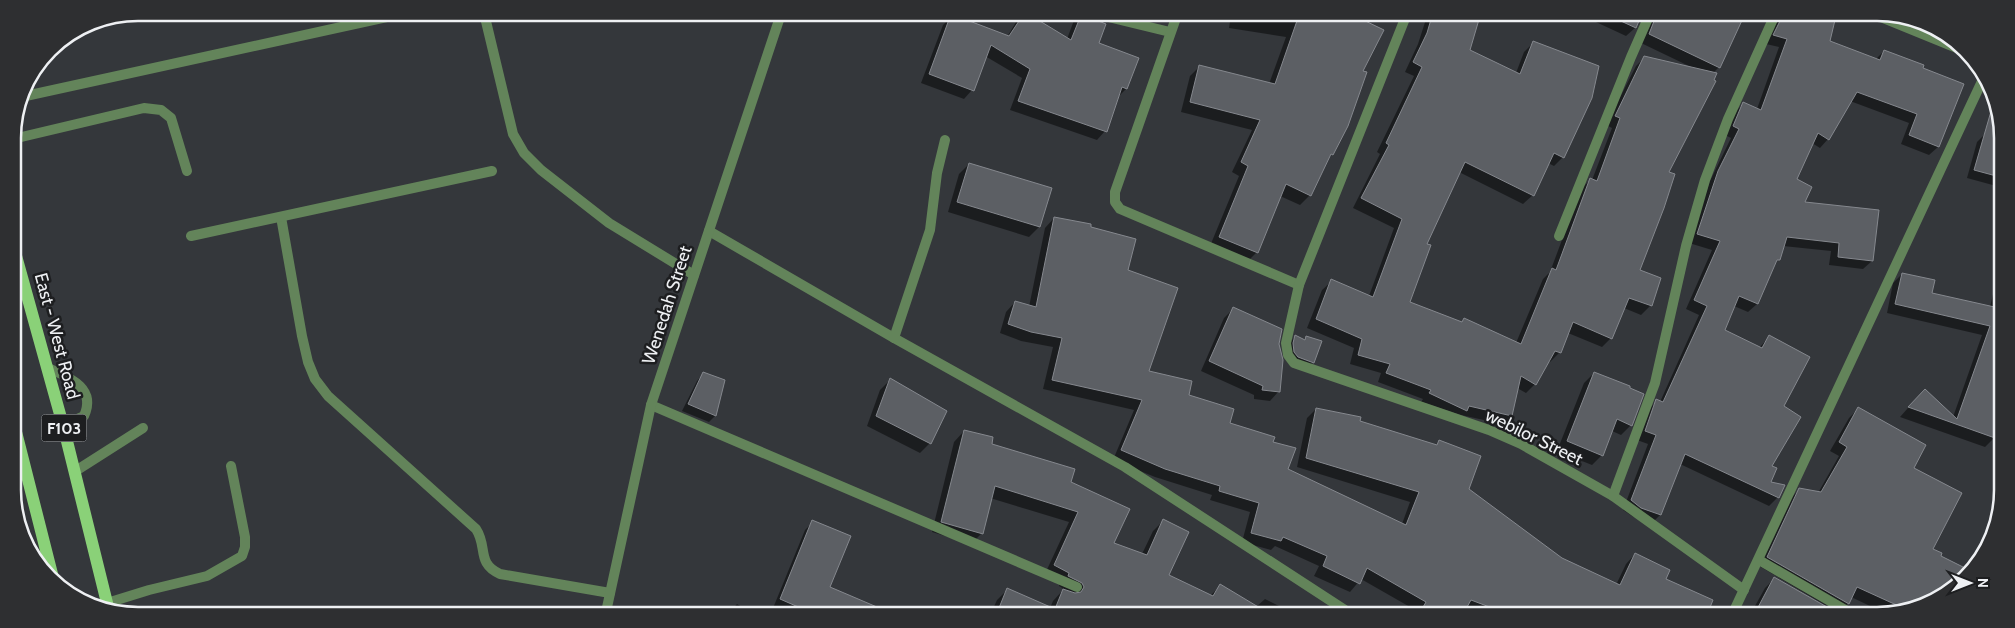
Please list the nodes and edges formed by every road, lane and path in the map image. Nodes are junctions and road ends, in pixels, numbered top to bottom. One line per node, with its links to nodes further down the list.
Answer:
1 (369, 21): 13 (street)
2 (486, 21): 23 (street)
3 (779, 21): 19 (street, Wenedah Street)
4 (1125, 21): 10 (street)
5 (1175, 21): 10 (street)
6 (1404, 21): 24 (street)
7 (1647, 21): 21 (street)
8 (1772, 21): 33 (street)
9 (1894, 22): 11 (street)
10 (1170, 32): 24 (street)
11 (1945, 43)
12 (1980, 84): 34 (street)
13 (30, 95)
14 (22, 137): 16 (street)
15 (945, 140): 25 (street)
16 (187, 171)
17 (492, 171): 18 (street)
18 (280, 216): 20 (street); 38 (street)
19 (709, 231): 23 (street, Wenedah Street); 25 (street)
20 (191, 236)
21 (1559, 236)
22 (22, 275): 26 (main road, East - West Road / F103)
23 (694, 275): 27 (street, Wenedah Street)
24 (1299, 285): 33 (street, webilor Street)
25 (894, 338): 41 (street)
26 (48, 368): 28 (main road, East - West Road / F103); 28 (street)
27 (651, 405): 36 (street); 38 (street, Wenedah Street)
28 (63, 425): 32 (main road, East - West Road / F103)
29 (143, 428): 32 (street)
30 (21, 452): 35 (main road, F103)
31 (231, 466): 40 (street)
32 (74, 472): 39 (main road, East - West Road / F103)
33 (1613, 496): 37 (street, webilor Street)
34 (1759, 560): 37 (street); 43 (street)
35 (50, 566)
36 (1077, 588)
37 (1744, 590): 42 (street)
38 (610, 593): 44 (street, Wenedah Street)
39 (107, 603)
40 (115, 604)
41 (1339, 606)
42 (1736, 606)
43 (1838, 606)
44 (607, 607)

